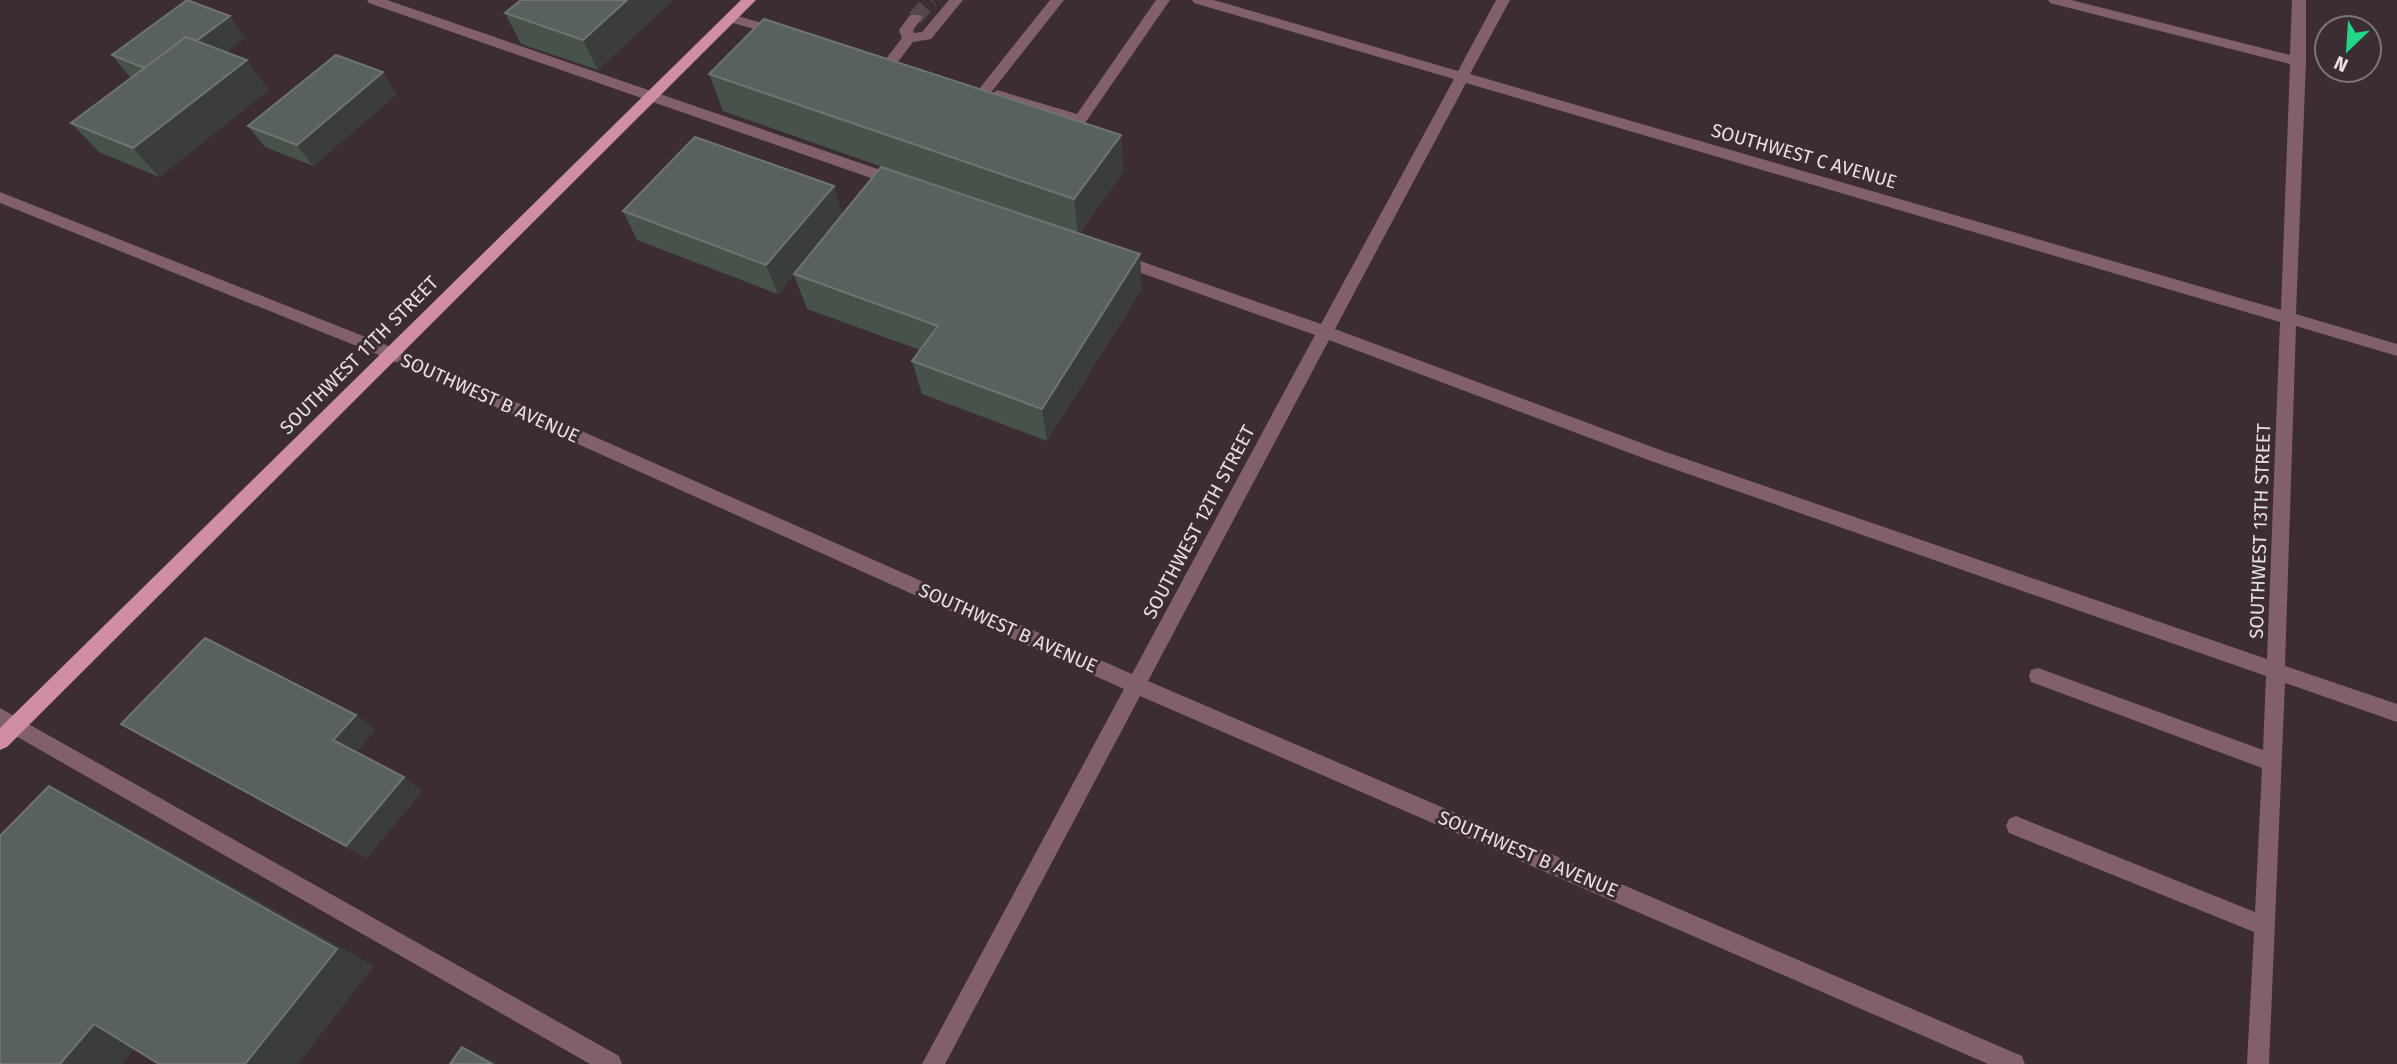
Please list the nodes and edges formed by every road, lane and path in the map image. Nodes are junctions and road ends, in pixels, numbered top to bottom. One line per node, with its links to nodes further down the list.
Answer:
1 (374, 0): 17 (street)
2 (749, 0): 10 (main road, SOUTHWEST 11TH STREET)
3 (956, 0): 13 (street)
4 (1057, 0): 5 (street)
5 (1163, 0)
6 (1199, 0): 16 (street, SOUTHWEST C AVENUE)
7 (1503, 0): 16 (street, SOUTHWEST 12TH STREET)
8 (2055, 0): 14 (street)
9 (2299, 0): 14 (street, SOUTHWEST 13TH STREET)
10 (731, 18): 12 (street); 17 (main road, SOUTHWEST 11TH STREET)
11 (915, 18): 13 (street)
12 (797, 37)
13 (909, 38): 15 (street)
14 (2299, 62): 21 (street, SOUTHWEST 13TH STREET)
15 (888, 64)
16 (1462, 76): 21 (street, SOUTHWEST C AVENUE); 22 (street, SOUTHWEST 12TH STREET)
17 (652, 96): 18 (street); 24 (main road, SOUTHWEST 11TH STREET)
18 (916, 188)
19 (0, 197): 24 (street, SOUTHWEST B AVENUE)
20 (1101, 253): 22 (street)
21 (2289, 318): 23 (street, SOUTHWEST C AVENUE); 25 (street, SOUTHWEST 13TH STREET)
22 (1325, 332): 25 (street); 27 (street, SOUTHWEST 12TH STREET)
23 (2397, 350)
24 (390, 353): 27 (street, SOUTHWEST B AVENUE); 29 (main road, SOUTHWEST 11TH STREET)
25 (2276, 671): 28 (street); 31 (street, SOUTHWEST 13TH STREET)
26 (2038, 676): 31 (street)
27 (1136, 685): 35 (street, SOUTHWEST 12TH STREET); 36 (street, SOUTHWEST B AVENUE)
28 (2397, 713)
29 (8, 721): 30 (main road, SOUTHWEST 11TH STREET); 34 (street)
30 (0, 741)
31 (2271, 762): 33 (street, SOUTHWEST 13TH STREET)
32 (2015, 826): 33 (street)
33 (2262, 925): 37 (street, SOUTHWEST 13TH STREET)
34 (611, 1064)
35 (933, 1064)
36 (2014, 1064)
37 (2258, 1064)

